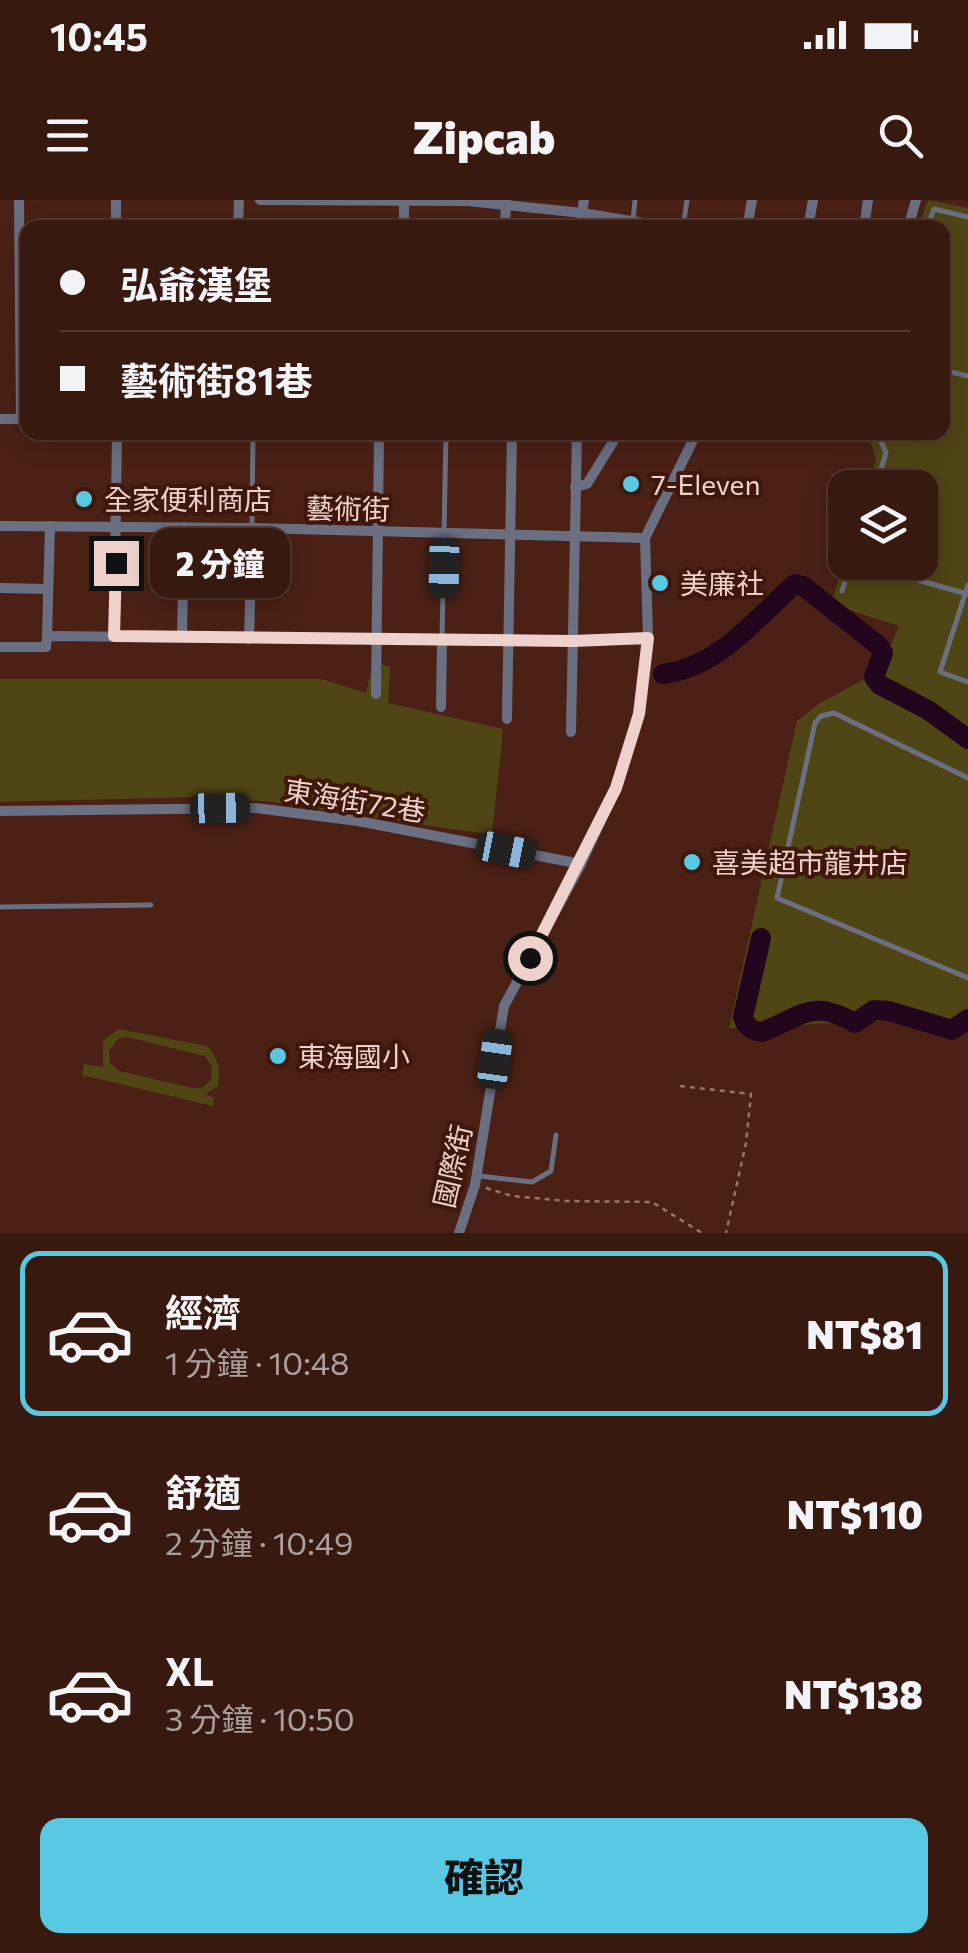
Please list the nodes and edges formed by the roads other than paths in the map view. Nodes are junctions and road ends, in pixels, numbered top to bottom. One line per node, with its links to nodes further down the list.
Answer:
1 (260, 200): 2 (street)
2 (294, 200): 3 (street)
3 (352, 200): 4 (street)
4 (404, 200): 5 (street)
5 (467, 201): 6 (street)
6 (506, 202): 7 (street)
7 (583, 206): 9 (street)
8 (968, 217): 10 (lane)
9 (621, 220)
10 (930, 220)
11 (117, 440): 24 (street)
12 (253, 440): 26 (lane)
13 (379, 440): 27 (street)
14 (446, 440): 28 (lane)
15 (512, 440): 29 (street)
16 (576, 440): 21 (street)
17 (614, 440): 21 (street)
18 (693, 440): 31 (street, 國際街)
19 (879, 440): 20 (lane)
20 (881, 470)
21 (575, 487): 30 (street)
22 (0, 526): 23 (street, 藝術街)
23 (50, 526): 24 (street, 藝術街); 36 (street)
24 (116, 526): 25 (street, 藝術街); 40 (street)
25 (184, 527): 26 (street, 藝術街); 41 (street)
26 (252, 528): 27 (street, 藝術街); 44 (street)
27 (378, 531): 28 (street, 藝術街); 42 (street)
28 (444, 533): 29 (street, 藝術街); 45 (lane)
29 (510, 534): 30 (street, 藝術街); 46 (street)
30 (574, 536): 31 (street, 藝術街); 47 (street)
31 (645, 538): 43 (street, 國際街)
32 (846, 580): 37 (lane)
33 (917, 580): 38 (lane)
34 (968, 584): 38 (lane)
35 (0, 588): 36 (street)
36 (48, 589): 39 (street)
37 (842, 592)
38 (967, 594): 49 (lane)
39 (47, 636): 40 (street); 48 (street)
40 (114, 636): 41 (street)
41 (182, 636): 44 (street)
42 (376, 638): 44 (street); 45 (street); 50 (street)
43 (648, 638): 47 (street); 56 (street, 國際街)
44 (248, 639)
45 (442, 639): 46 (street); 51 (street)
46 (508, 640): 47 (street); 52 (street)
47 (573, 641): 53 (street)
48 (0, 647)
49 (968, 682)
50 (376, 694)
51 (441, 708)
52 (507, 718)
53 (572, 732)
54 (968, 778): 59 (lane)
55 (0, 811): 56 (street, 東海街72巷)
56 (581, 864): 61 (street, 國際街)
57 (151, 905): 58 (lane)
58 (0, 907)
59 (968, 978)
60 (556, 1135): 61 (lane)
61 (476, 1180): 62 (street, 國際街)
62 (458, 1233)

